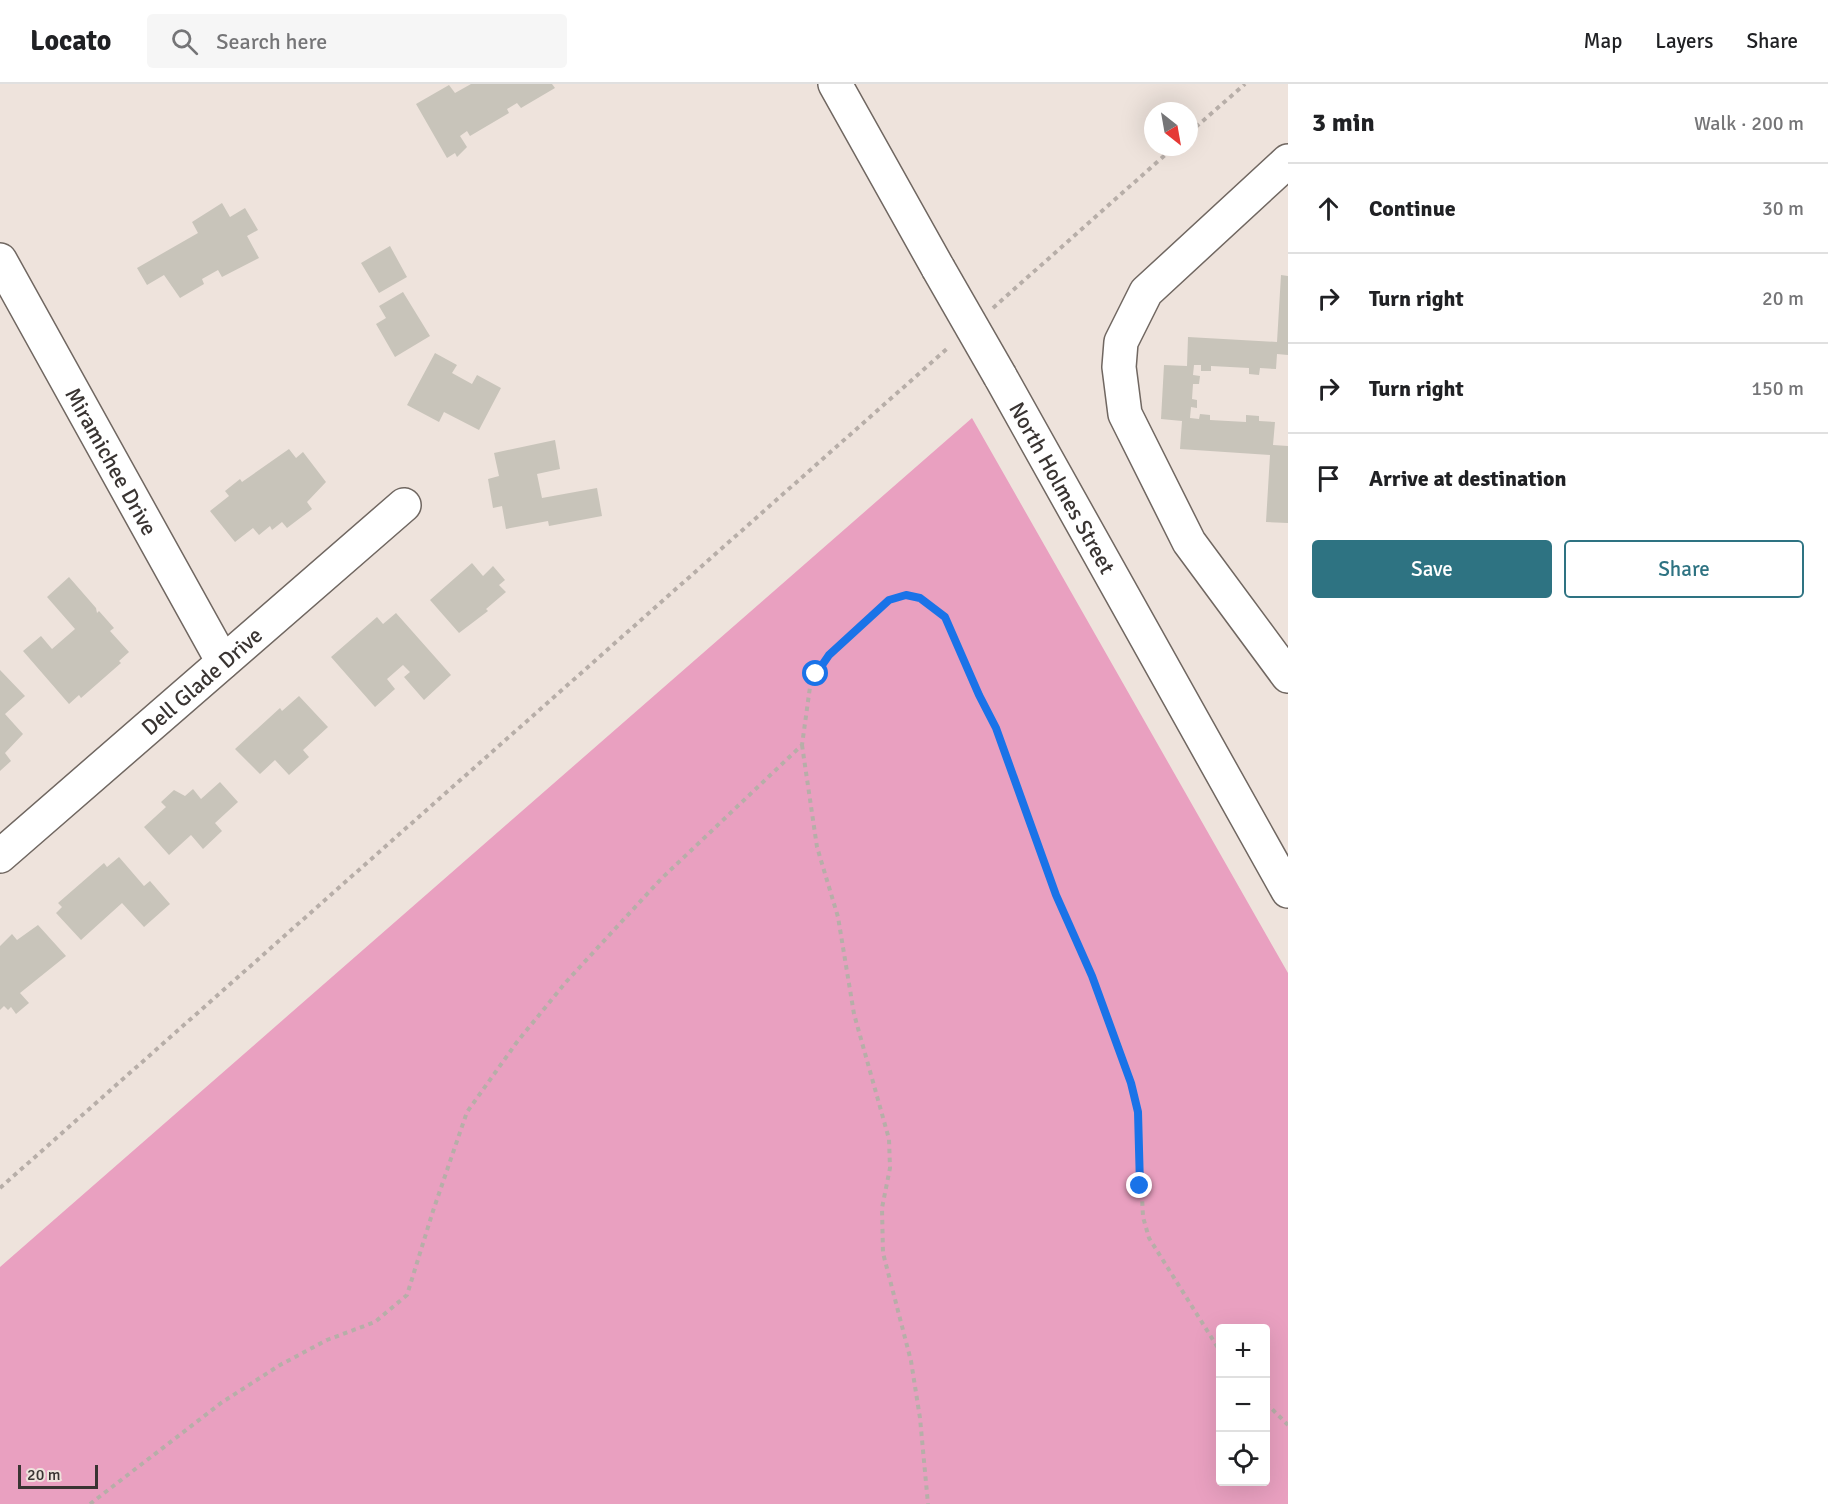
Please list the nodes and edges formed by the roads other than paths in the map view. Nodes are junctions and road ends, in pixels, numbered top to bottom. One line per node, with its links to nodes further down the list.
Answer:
1 (835, 84): 8 (street, North Holmes Street, bridge)
2 (1288, 161): 6 (street)
3 (0, 260): 5 (street, Miramichee Drive)
4 (404, 505): 5 (street, Dell Glade Drive)
5 (223, 662): 7 (street, Dell Glade Drive)
6 (1288, 676)
7 (0, 856)
8 (1288, 891)

